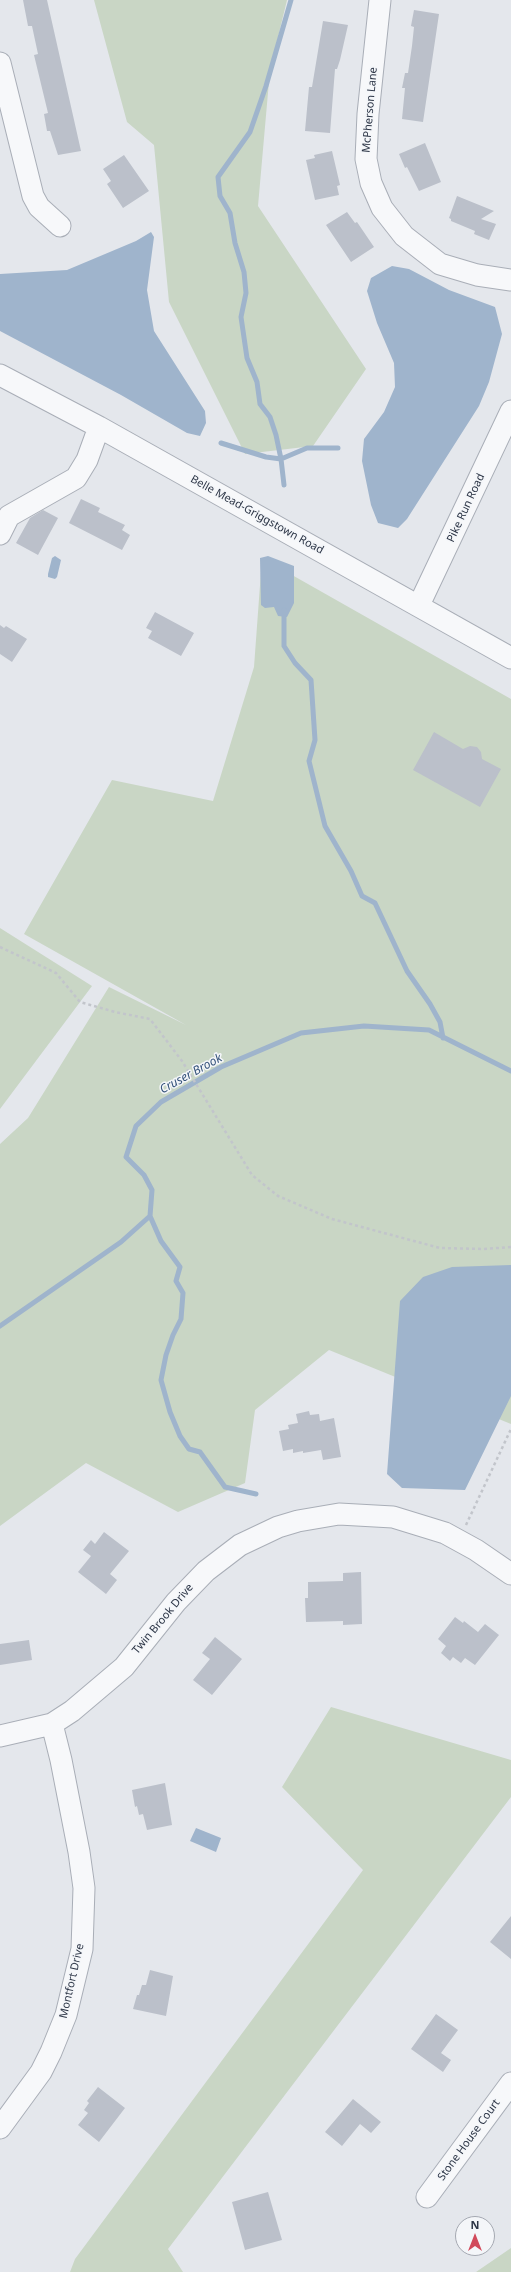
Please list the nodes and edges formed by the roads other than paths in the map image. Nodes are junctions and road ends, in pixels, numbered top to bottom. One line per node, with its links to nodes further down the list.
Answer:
1 (380, 0): 4 (street, McPherson Lane)
2 (0, 63): 3 (street)
3 (60, 226)
4 (511, 280)
5 (0, 375): 7 (street, Belle Mead-Griggstown Road)
6 (511, 411): 9 (street, Pike Run Road)
7 (99, 427): 8 (street); 9 (street, Belle Mead-Griggstown Road)
8 (0, 534)
9 (419, 605): 10 (street, Belle Mead-Griggstown Road)
10 (511, 658)
11 (511, 1574): 12 (street, Twin Brook Drive)
12 (52, 1724): 13 (street); 15 (street, Montfort Drive)
13 (0, 1736)
14 (511, 2083): 16 (street, Stone House Court)
15 (0, 2128)
16 (427, 2198)

